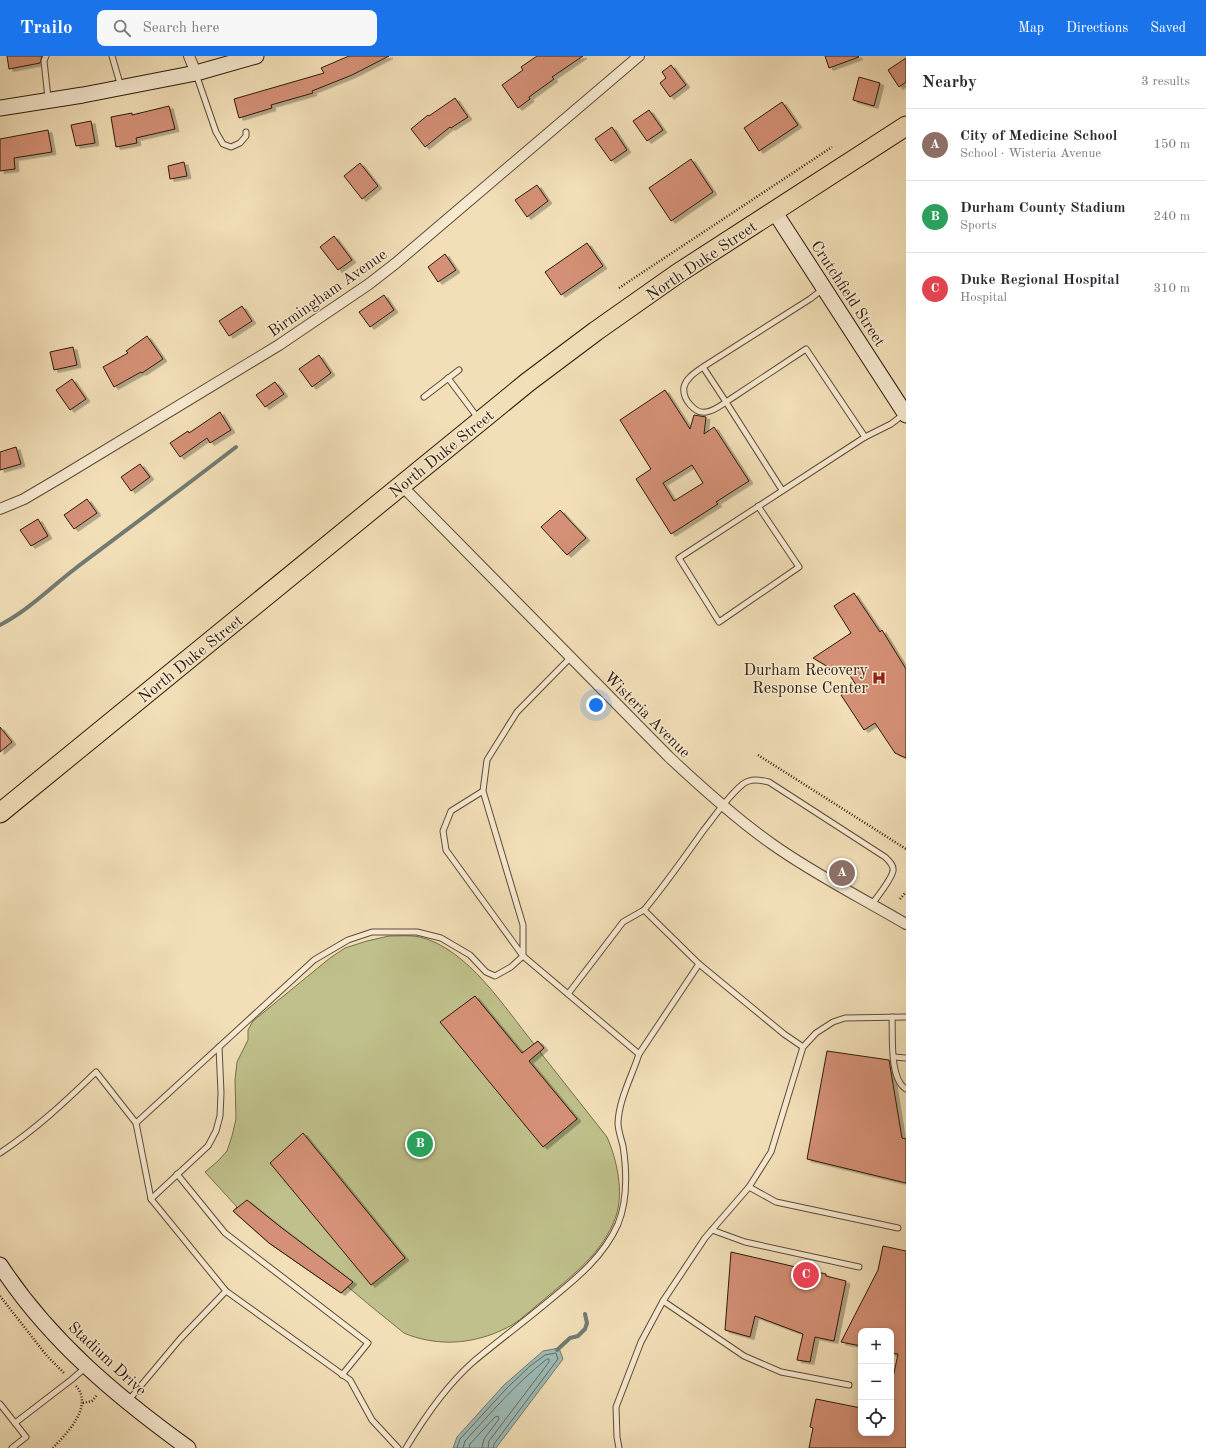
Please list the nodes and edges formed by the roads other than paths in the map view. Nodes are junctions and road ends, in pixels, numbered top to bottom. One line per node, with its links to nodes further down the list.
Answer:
1 (46, 56): 8 (lane)
2 (112, 56): 7 (lane)
3 (189, 56): 6 (street)
4 (256, 56): 6 (street)
5 (640, 56): 25 (street, Birmingham Avenue)
6 (196, 73): 7 (street); 11 (lane)
7 (121, 88): 8 (street)
8 (48, 100): 9 (street)
9 (0, 108)
10 (906, 126): 12 (highway, North Duke Street)
11 (246, 132)
12 (774, 211): 13 (street, Crutchfield Street); 20 (highway, North Duke Street)
13 (824, 289): 14 (lane); 19 (street, Crutchfield Street)
14 (703, 367): 18 (lane); 18 (lane)
15 (459, 370): 16 (lane)
16 (448, 378): 17 (lane); 20 (lane)
17 (424, 396)
18 (726, 402): 21 (lane); 23 (lane)
19 (905, 414): 21 (lane)
20 (480, 421): 22 (highway, North Duke Street)
21 (865, 437): 23 (lane)
22 (401, 485): 26 (street, Wisteria Avenue); 29 (highway, North Duke Street)
23 (782, 490): 24 (lane)
24 (758, 506): 24 (lane)
25 (0, 509)
26 (571, 657): 27 (lane); 28 (street, Wisteria Avenue)
27 (483, 791): 33 (lane); 33 (lane)
28 (722, 806): 30 (street, Wisteria Avenue); 30 (lane); 31 (lane)
29 (1, 810)
30 (872, 904): 32 (street, Wisteria Avenue)
31 (644, 910): 34 (lane); 35 (lane)
32 (906, 924)
33 (523, 956): 35 (lane); 38 (lane)
34 (699, 964): 39 (lane); 40 (lane)
35 (568, 994): 40 (lane)
36 (892, 1017): 37 (lane); 39 (lane); 41 (lane)
37 (906, 1017)
38 (219, 1047): 44 (lane); 46 (lane)
39 (803, 1047): 47 (lane)
40 (639, 1054): 64 (lane)
41 (894, 1057): 42 (lane); 43 (lane)
42 (906, 1058)
43 (906, 1089)
44 (136, 1123): 45 (lane); 48 (lane)
45 (0, 1153)
46 (177, 1174): 48 (lane); 56 (lane)
47 (749, 1187): 49 (lane); 50 (lane)
48 (151, 1199): 53 (lane)
49 (898, 1228)
50 (712, 1230): 52 (lane); 54 (lane)
51 (0, 1265): 55 (street, Stadium Drive)
52 (859, 1267)
53 (226, 1291): 56 (lane); 58 (lane)
54 (663, 1301): 57 (lane); 65 (lane)
55 (86, 1367): 58 (street, Stadium Drive); 60 (lane)
56 (342, 1375): 63 (lane)
57 (849, 1385)
58 (127, 1402): 62 (street, Stadium Drive)
59 (0, 1404): 60 (lane)
60 (15, 1423): 61 (lane)
61 (12, 1448)
62 (188, 1448)
63 (398, 1448)
64 (406, 1448)
65 (619, 1448)

